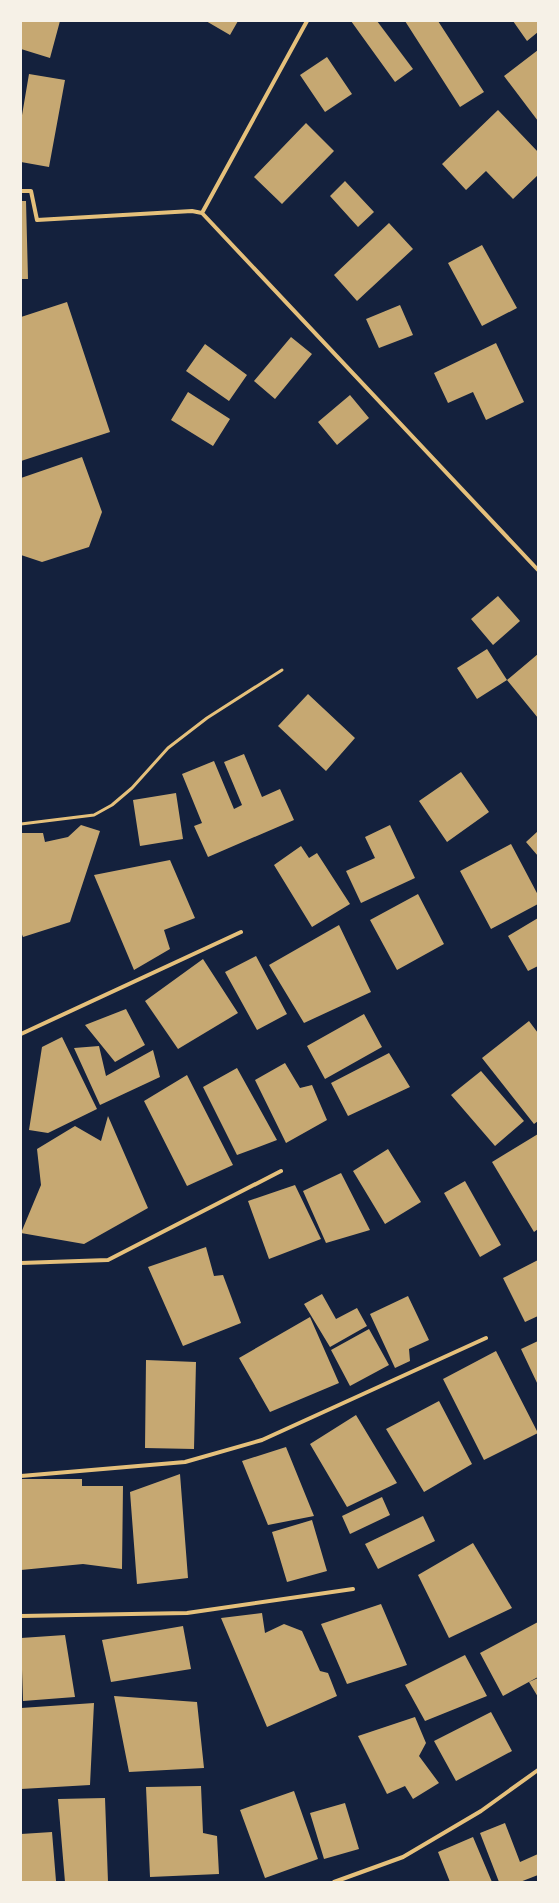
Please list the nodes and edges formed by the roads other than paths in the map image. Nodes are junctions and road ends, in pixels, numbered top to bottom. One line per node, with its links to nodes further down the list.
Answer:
1 (308, 21): 3 (street)
2 (21, 191): 3 (street)
3 (202, 214): 4 (street)
4 (538, 570)
5 (282, 670): 6 (lane)
6 (21, 824)
7 (241, 932): 8 (street)
8 (21, 1034)
9 (281, 1171): 10 (street)
10 (21, 1263)
11 (486, 1338): 12 (street)
12 (21, 1476)
13 (353, 1588): 14 (street)
14 (21, 1616)
15 (538, 1770): 16 (street)
16 (334, 1882)

